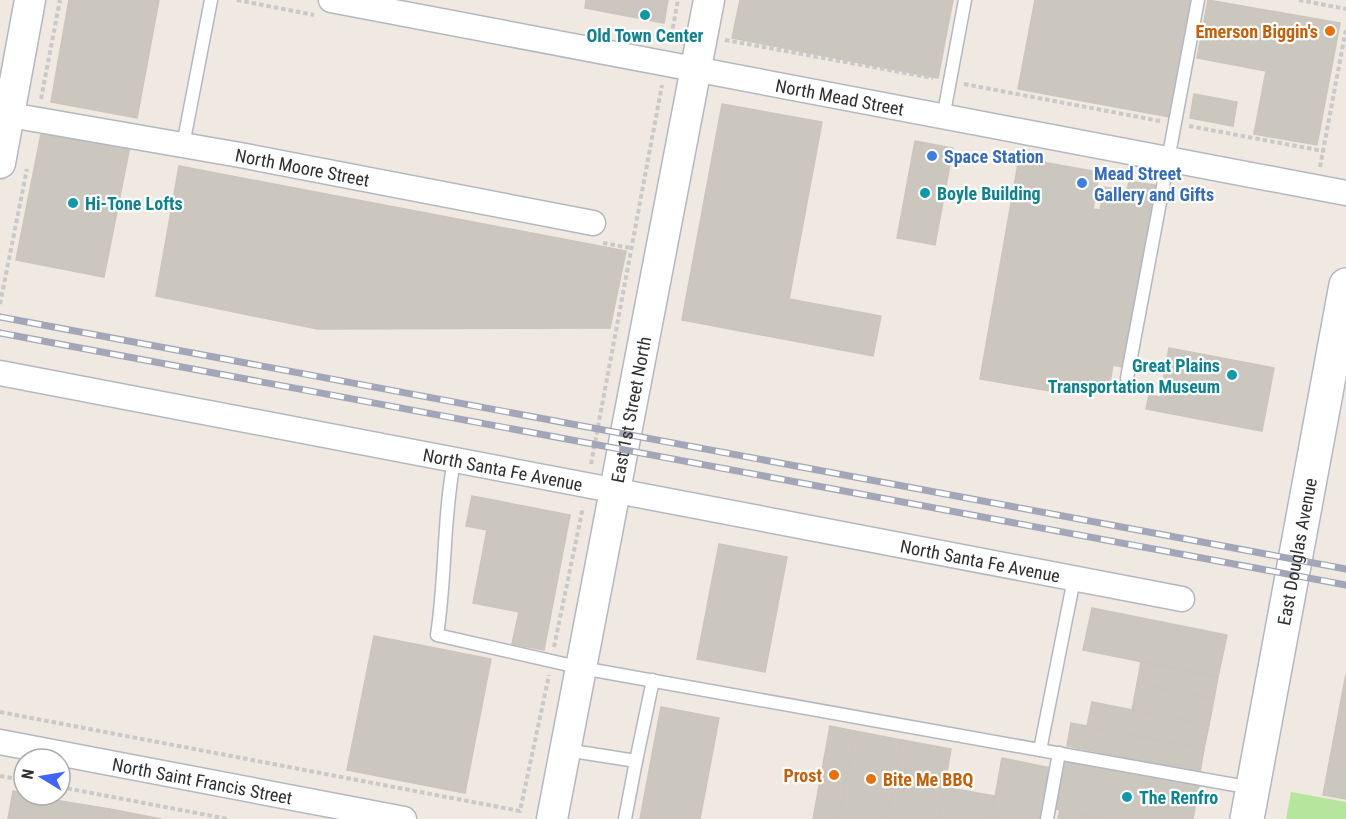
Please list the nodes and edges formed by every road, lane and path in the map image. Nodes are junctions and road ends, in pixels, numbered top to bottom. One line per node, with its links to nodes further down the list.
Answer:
1 (30, 0): 15 (street)
2 (211, 0): 18 (lane)
3 (331, 0): 12 (street, North Mead Street)
4 (678, 0): 12 (path)
5 (709, 0): 13 (street, East 1st Street North)
6 (964, 0): 14 (lane)
7 (1198, 0): 17 (lane)
8 (1299, 0): 9 (path)
9 (1346, 9)
10 (1346, 29): 19 (path)
11 (724, 40): 14 (path)
12 (666, 63): 13 (street, North Mead Street); 29 (path)
13 (697, 69): 16 (street, North Mead Street); 30 (street, East 1st Street North)
14 (950, 81): 16 (lane); 17 (path)
15 (8, 103): 18 (street, North Moore Street); 21 (street)
16 (943, 117): 20 (street, North Mead Street)
17 (1175, 123): 19 (path); 20 (lane)
18 (183, 145): 24 (street, North Moore Street)
19 (1323, 151): 22 (path)
20 (1168, 161): 23 (street, North Mead Street); 27 (lane)
21 (0, 164)
22 (1320, 170)
23 (1346, 193)
24 (593, 223)
25 (1345, 292): 43 (main road, East Douglas Avenue)
26 (0, 373): 28 (street, North Santa Fe Avenue)
27 (1127, 378)
28 (454, 461): 29 (street, North Santa Fe Avenue); 33 (lane)
29 (587, 487): 30 (street, North Santa Fe Avenue); 33 (path)
30 (616, 492): 31 (street, North Santa Fe Avenue); 34 (street, East 1st Street North)
31 (1074, 579): 32 (street, North Santa Fe Avenue); 39 (lane)
32 (1182, 599)
33 (552, 660): 34 (lane); 36 (path)
34 (582, 668): 35 (lane); 38 (street, East 1st Street North)
35 (653, 680): 39 (lane); 41 (lane)
36 (0, 712)
37 (0, 742): 45 (street, North Saint Francis Street)
38 (566, 750): 41 (lane); 46 (street, East 1st Street North)
39 (1040, 750): 40 (lane)
40 (1059, 753): 43 (lane); 48 (lane)
41 (636, 761): 47 (lane)
42 (72, 789): 44 (path)
43 (1250, 804)
44 (228, 819)
45 (404, 819)
46 (552, 819)
47 (625, 819)
48 (1047, 819)

